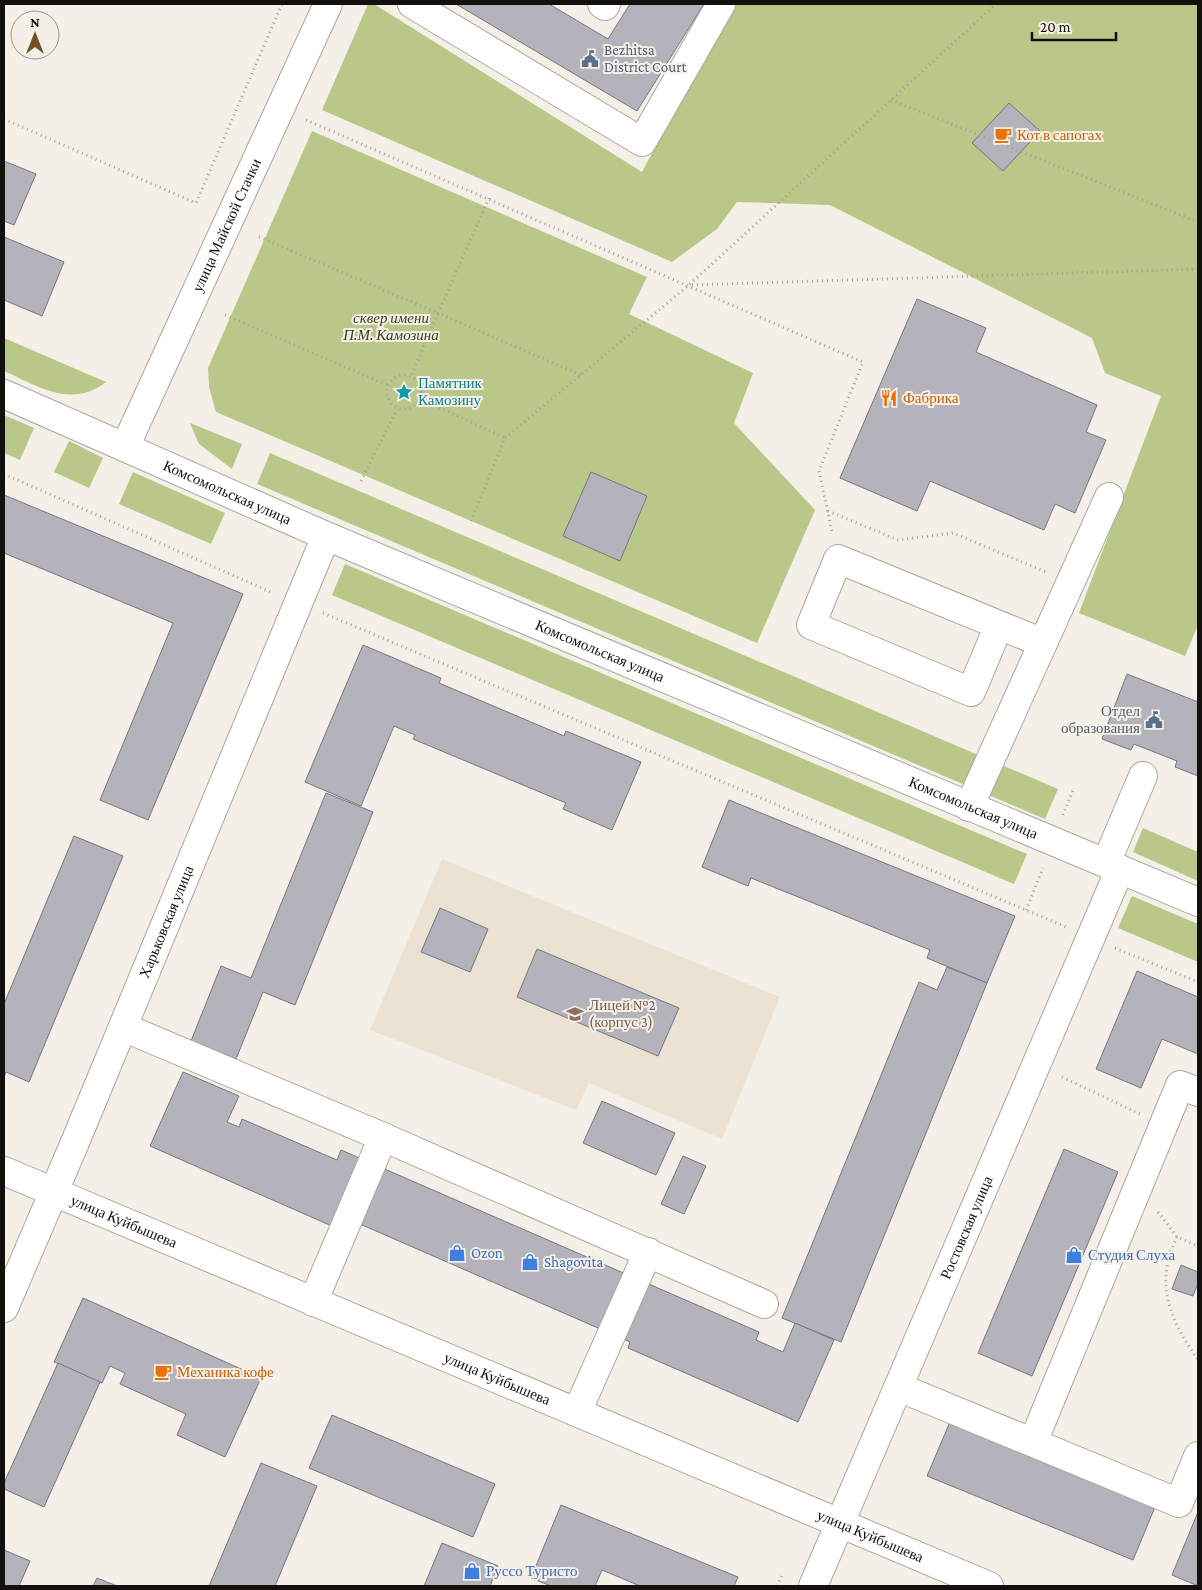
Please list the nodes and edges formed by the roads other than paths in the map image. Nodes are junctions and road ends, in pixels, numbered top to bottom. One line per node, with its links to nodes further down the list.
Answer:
1 (328, 4): 7 (street, улица Майской Стачки)
2 (412, 4): 5 (street)
3 (602, 4): 4 (street)
4 (606, 4)
5 (721, 4)
6 (4, 394): 7 (street, Комсомольская улица)
7 (125, 446): 9 (street, Комсомольская улица)
8 (1108, 497): 11 (street)
9 (326, 536): 13 (street, Комсомольская улица); 16 (street, Харьковская улица)
10 (999, 625): 10 (street); 11 (street)
11 (1043, 643): 13 (street)
12 (1143, 776): 14 (street, Ростовская улица)
13 (969, 806): 14 (street, Комсомольская улица)
14 (1113, 866): 15 (street, Комсомольская улица); 25 (street, Ростовская улица)
15 (1198, 902)
16 (123, 1027): 18 (street); 20 (street, Харьковская улица)
17 (1198, 1092): 27 (street)
18 (383, 1137): 21 (street); 22 (street)
19 (4, 1172): 20 (street, улица Куйбышева)
20 (54, 1193): 22 (street, улица Куйбышева); 24 (street, Харьковская улица)
21 (648, 1252): 23 (street); 26 (street)
22 (313, 1302): 26 (street, улица Куйбышева)
23 (764, 1304)
24 (4, 1308)
25 (898, 1387): 27 (street); 29 (street, Ростовская улица)
26 (577, 1412): 29 (street, улица Куйбышева)
27 (1033, 1442): 28 (street)
28 (1198, 1456)
29 (840, 1523): 30 (street, Ростовская улица); 31 (street, улица Куйбышева)
30 (813, 1586)
31 (989, 1586)

